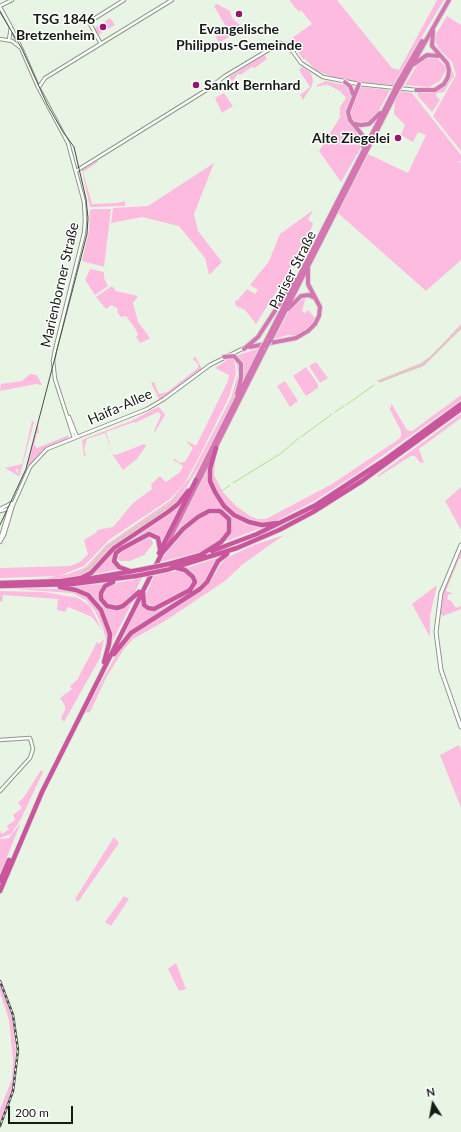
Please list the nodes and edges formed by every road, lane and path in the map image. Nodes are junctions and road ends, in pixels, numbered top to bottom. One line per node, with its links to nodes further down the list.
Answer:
1 (12, 0): 5 (street)
2 (124, 0): 10 (street)
3 (172, 0): 10 (street)
4 (447, 0): 6 (highway, Pariser Straße); 16 (highway, Pariser Straße)
5 (0, 7): 7 (street, Marienborner Straße)
6 (436, 23): 12 (highway); 13 (highway, Pariser Straße)
7 (11, 28): 9 (street); 11 (street, Marienborner Straße)
8 (0, 39): 9 (street)
9 (9, 40): 11 (street)
10 (101, 44): 17 (street)
11 (21, 48): 17 (street, Marienborner Straße)
12 (440, 57): 13 (highway); 18 (highway)
13 (410, 69): 16 (highway, Pariser Straße)
14 (345, 82): 15 (street); 20 (highway); 24 (street)
15 (359, 84): 18 (street); 20 (highway)
16 (398, 86): 19 (highway, Pariser Straße, bridge)
17 (38, 87): 24 (street, Marienborner Straße)
18 (416, 90)
19 (395, 91): 21 (highway, Pariser Straße); 25 (highway, Pariser Straße)
20 (353, 96): 22 (highway)
21 (384, 108): 22 (highway); 23 (highway, Pariser Straße)
22 (355, 124): 23 (highway)
23 (358, 159): 26 (highway, Pariser Straße)
24 (76, 171): 37 (street, Marienborner Straße)
25 (312, 257): 27 (highway); 28 (highway, Pariser Straße)
26 (304, 266): 29 (highway, Pariser Straße); 31 (highway)
27 (315, 298): 28 (highway); 30 (highway)
28 (278, 324): 29 (highway, Pariser Straße)
29 (268, 341): 32 (highway, Pariser Straße, bridge)
30 (250, 347): 31 (street, Haifa-Allee)
31 (244, 348): 33 (street, Haifa-Allee)
32 (264, 348): 36 (highway, Pariser Straße); 39 (highway, Pariser Straße)
33 (224, 357): 36 (highway); 37 (street, Haifa-Allee)
34 (461, 404): 38 (highway)
35 (461, 409): 38 (highway)
36 (230, 412): 40 (highway, Pariser Straße)
37 (75, 437): 41 (street, Haifa-Allee)
38 (411, 443): 46 (highway); 48 (highway)
39 (216, 448): 46 (highway); 50 (highway, Pariser Straße)
40 (196, 480): 50 (highway); 55 (highway)
41 (12, 504): 42 (street, Haifa-Allee); 42 (street); 44 (street)
42 (8, 509): 43 (street, Haifa-Allee); 44 (street); 45 (street)
43 (0, 511): 45 (street)
44 (11, 514): 47 (street)
45 (8, 517): 47 (street)
46 (290, 519): 51 (highway)
47 (0, 541)
48 (249, 543): 52 (highway); 61 (highway)
49 (461, 545): 62 (main road)
50 (161, 553): 51 (highway); 53 (highway); 59 (highway); 60 (highway)
51 (202, 554): 52 (highway)
52 (168, 567): 53 (highway, bridge); 59 (highway)
53 (137, 572): 54 (highway); 55 (highway)
54 (120, 579): 58 (highway); 60 (highway)
55 (62, 581): 56 (highway)
56 (0, 583)
57 (0, 586): 58 (highway)
58 (48, 586): 61 (highway)
59 (144, 589): 61 (highway)
60 (139, 592): 61 (highway)
61 (105, 663): 65 (highway); 66 (highway)
62 (461, 727)
63 (0, 740): 64 (street)
64 (0, 791)
65 (0, 881)
66 (0, 891)

